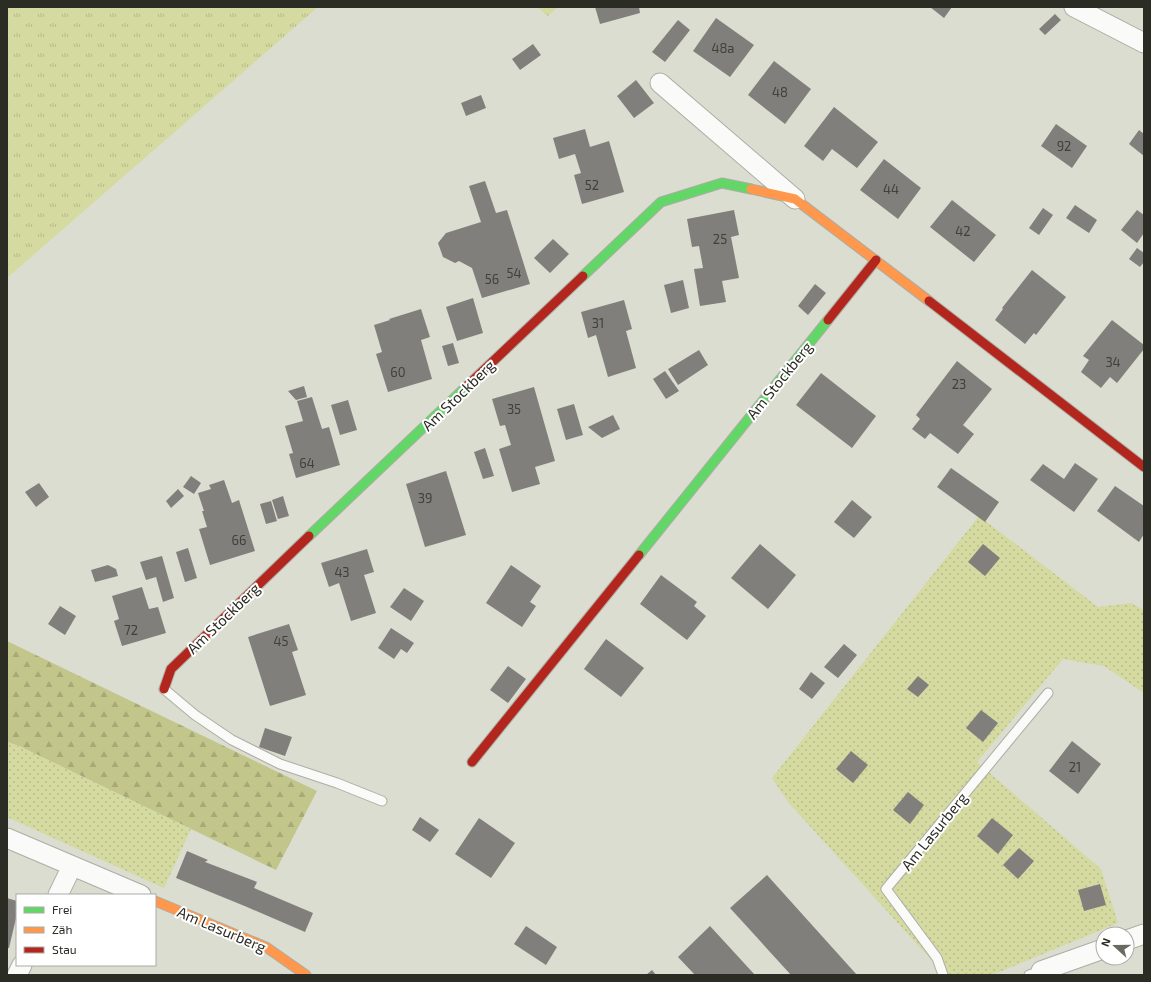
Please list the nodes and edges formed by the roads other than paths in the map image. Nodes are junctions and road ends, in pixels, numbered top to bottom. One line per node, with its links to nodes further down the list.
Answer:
1 (1074, 7): 2 (street)
2 (1144, 43)
3 (660, 83): 4 (street, Am Stockberg)
4 (795, 199): 5 (street, Am Stockberg); 7 (street, Am Stockberg)
5 (876, 260): 6 (street, Am Stockberg); 9 (street, Am Stockberg)
6 (1144, 467)
7 (164, 689): 10 (lane)
8 (1048, 693): 21 (lane, Am Lasurberg)
9 (472, 762)
10 (382, 801)
11 (7, 838): 12 (street)
12 (72, 866): 13 (street); 14 (street)
13 (58, 894)
14 (140, 894)
15 (156, 901): 20 (street, Am Lasurberg)
16 (1095, 952): 18 (street)
17 (22, 966): 19 (street)
18 (1035, 973)
19 (17, 975)
20 (306, 975)
21 (943, 975)

